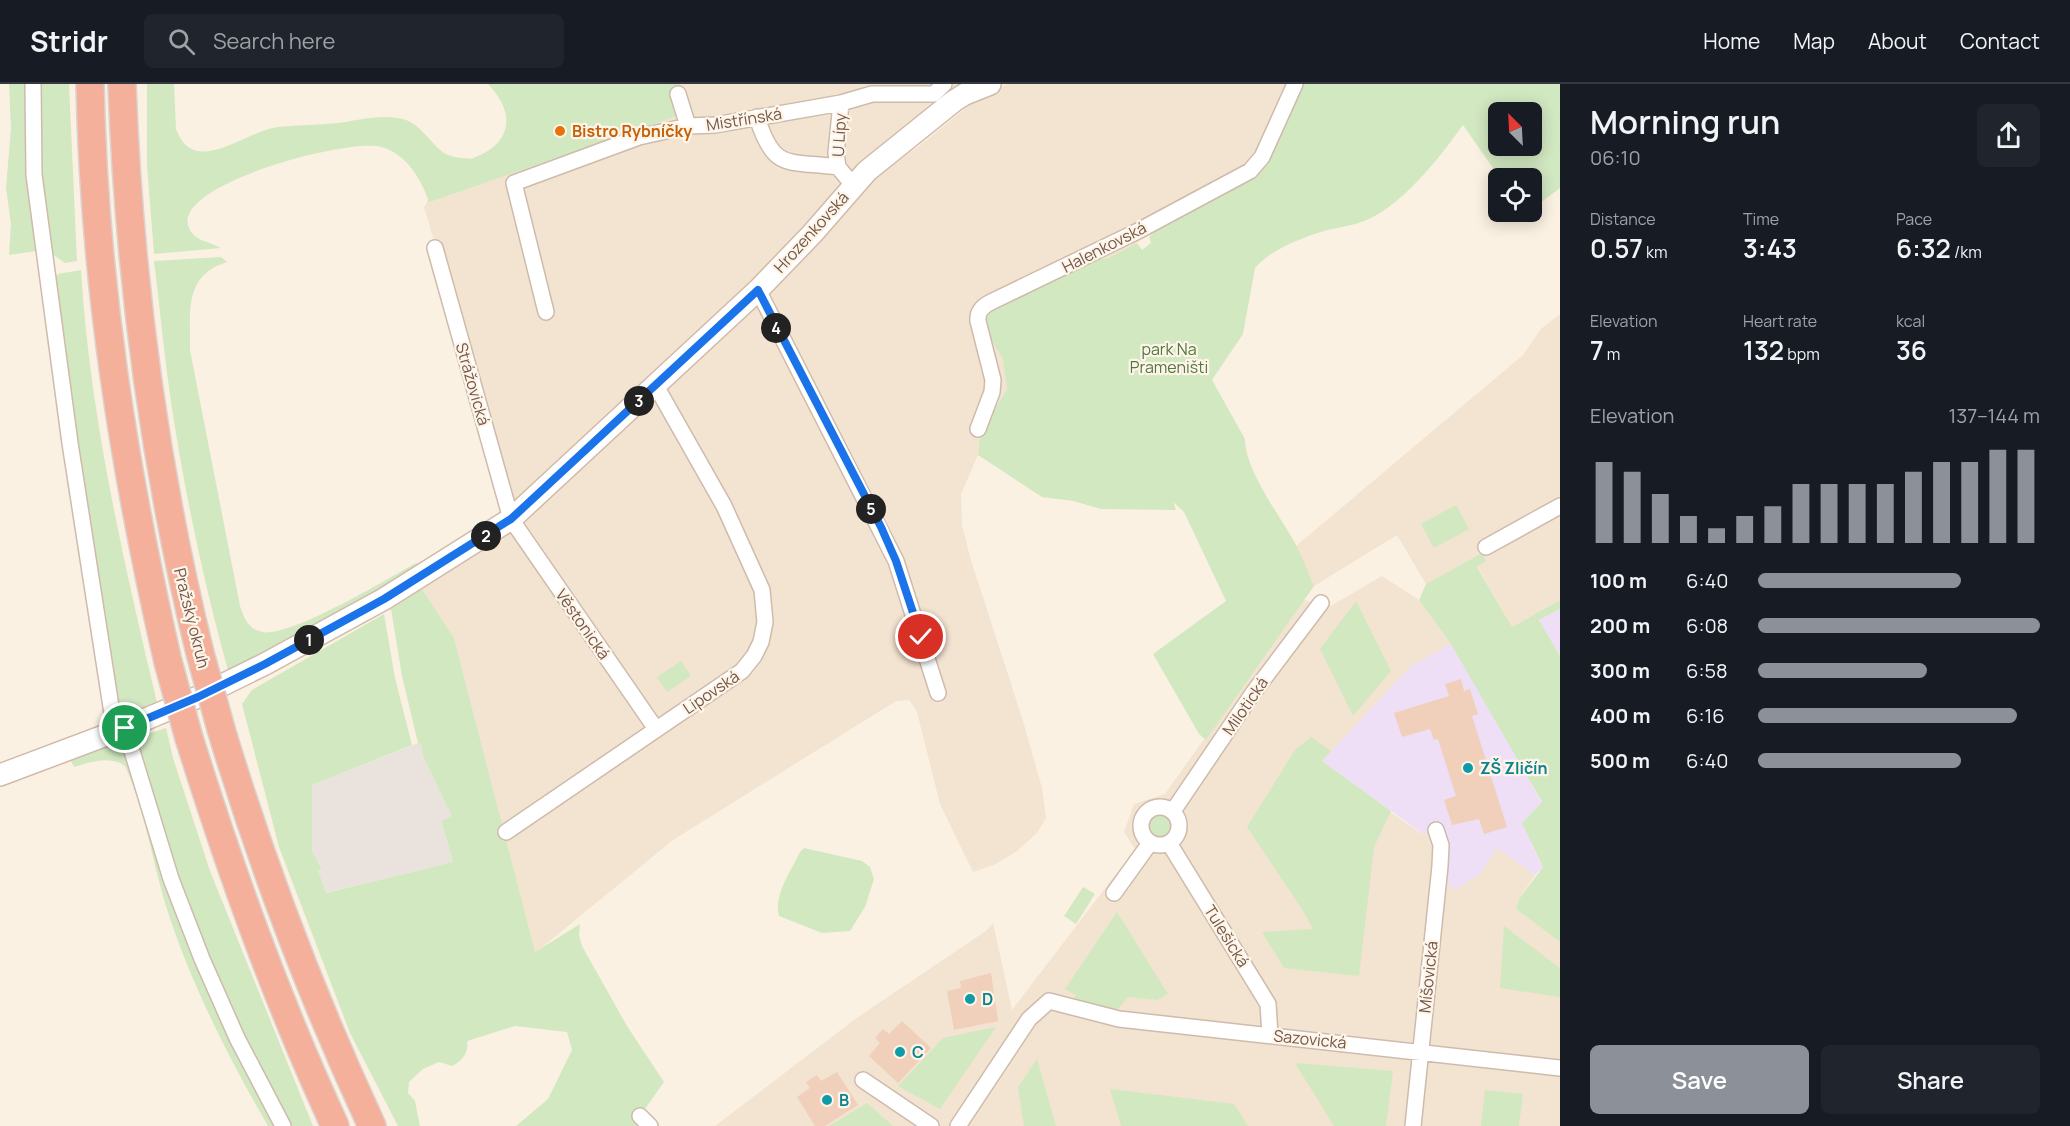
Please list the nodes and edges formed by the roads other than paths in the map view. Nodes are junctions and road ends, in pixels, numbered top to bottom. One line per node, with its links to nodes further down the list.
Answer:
1 (33, 84): 23 (street)
2 (90, 84): 37 (highway, Pražský okruh, bridge)
3 (122, 84): 38 (highway, Pražský okruh, bridge)
4 (990, 84): 7 (street, Hrozenkovská)
5 (1294, 84): 17 (street, Halenkovská)
6 (678, 94): 10 (street)
7 (940, 96): 8 (street, Mistřínská); 12 (street, Hrozenkovská)
8 (841, 103): 9 (street, Mistřínská); 11 (street, U Lípy)
9 (757, 117): 10 (street, Mistřínská); 11 (street, U Lípy)
10 (688, 126): 15 (street, Mistřínská)
11 (838, 167): 12 (street, U Lípy)
12 (853, 185): 14 (street, Hrozenkovská)
13 (435, 248): 19 (street, Strážovická)
14 (758, 290): 16 (street, Hrozenkovská); 22 (street)
15 (546, 312)
16 (656, 386): 19 (street, Hrozenkovská); 24 (street, Lipovská)
17 (978, 429)
18 (1560, 506): 20 (street)
19 (511, 519): 23 (street, Hrozenkovská); 24 (street, Věstonická)
20 (1486, 547)
21 (1321, 603): 26 (street, Milotická)
22 (938, 693)
23 (125, 728): 25 (street, Hrozenkovská); 36 (street)
24 (656, 729): 28 (street, Lipovská)
25 (0, 775)
26 (1173, 812): 29 (street); 30 (street)
27 (1436, 830): 33 (street, Míšovická)
28 (506, 832)
29 (1150, 843): 30 (street); 31 (street)
30 (1169, 843): 32 (street, Tulešická)
31 (1114, 893)
32 (1270, 1035): 33 (street, Sazovická); 40 (street, Sazovická)
33 (1420, 1052): 34 (street, Sazovická); 41 (street, Míšovická)
34 (1560, 1068)
35 (863, 1080): 39 (street)
36 (283, 1126)
37 (335, 1126)
38 (372, 1126)
39 (931, 1126)
40 (958, 1126)
41 (1413, 1126)

